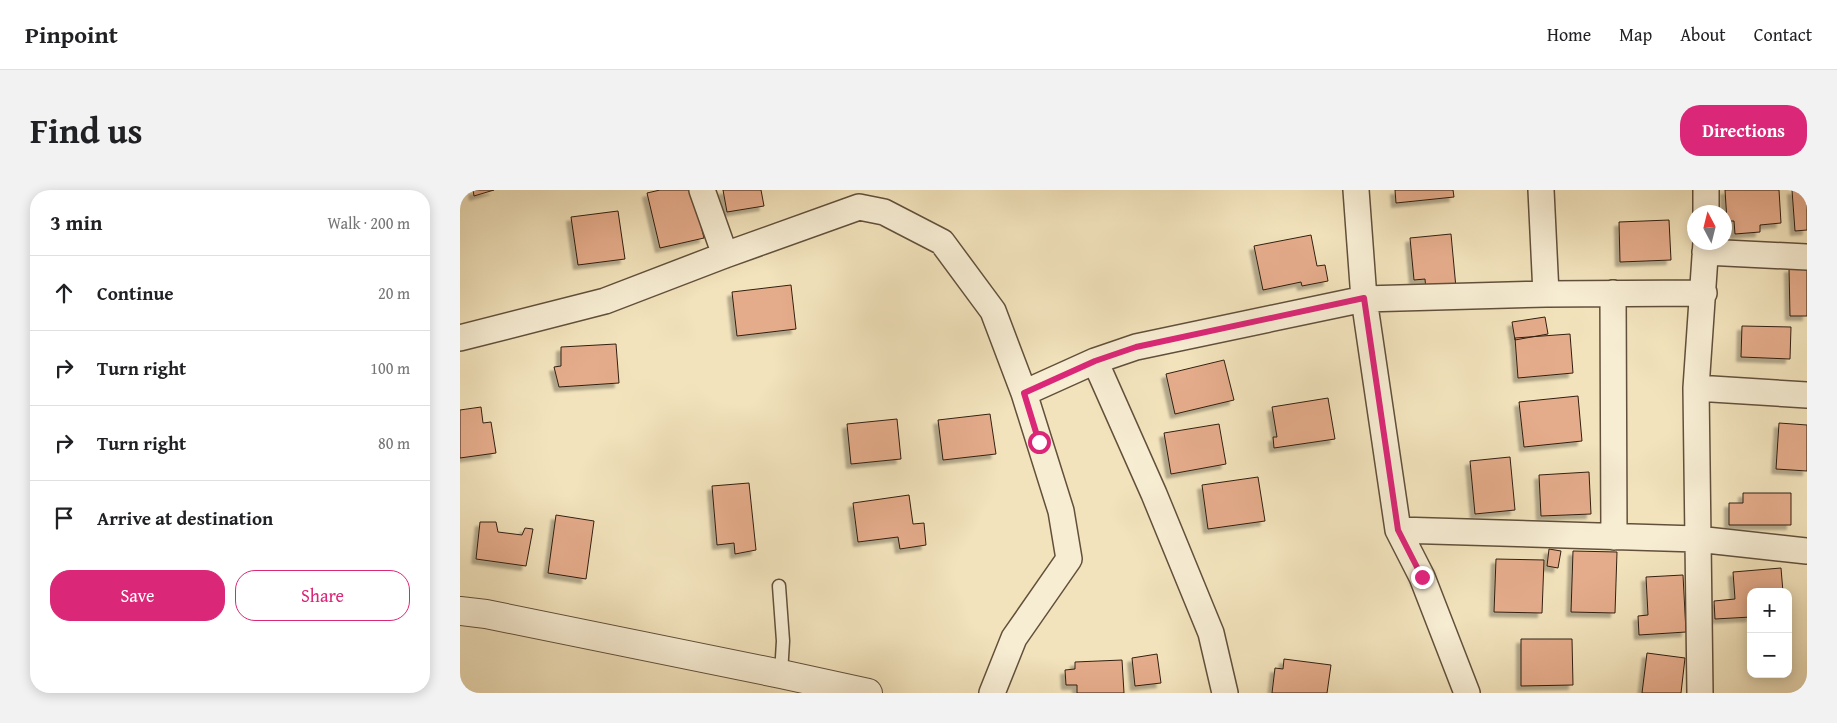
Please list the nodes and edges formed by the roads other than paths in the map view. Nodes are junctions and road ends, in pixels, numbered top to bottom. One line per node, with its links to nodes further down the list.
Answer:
1 (702, 190): 9 (street)
2 (1356, 190): 14 (street)
3 (1541, 190): 13 (street)
4 (1706, 190): 6 (street)
5 (856, 199): 9 (street); 18 (street)
6 (1706, 205)
7 (1706, 250): 11 (street)
8 (1732, 250): 10 (street)
9 (725, 255): 15 (street)
10 (1807, 257)
11 (1704, 292): 12 (street); 17 (street)
12 (1613, 293): 13 (street); 21 (street)
13 (1546, 294): 14 (street)
14 (1364, 298): 16 (street); 20 (street)
15 (460, 338)
16 (1095, 361): 18 (street); 30 (street)
17 (1696, 388): 19 (street); 22 (street)
18 (1024, 393): 29 (street)
19 (1807, 395)
20 (1398, 530): 21 (street); 31 (street)
21 (1614, 537): 22 (street)
22 (1697, 539): 23 (street); 32 (street)
23 (1807, 551)
24 (779, 586): 26 (lane)
25 (460, 611): 26 (street)
26 (782, 674): 27 (street)
27 (819, 688): 28 (street)
28 (868, 693)
29 (992, 693)
30 (1224, 693)
31 (1467, 693)
32 (1700, 693)

